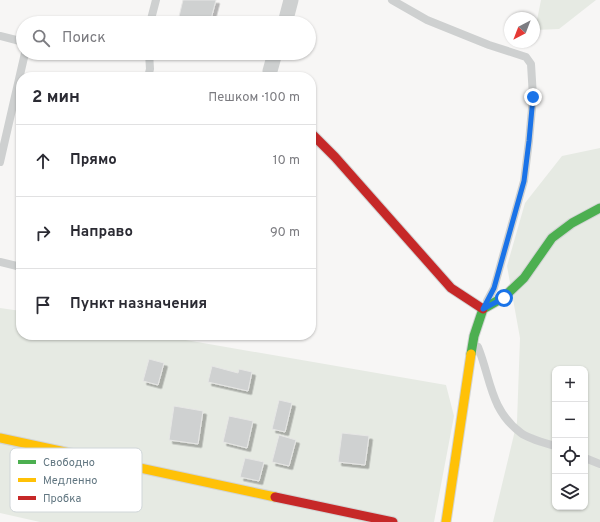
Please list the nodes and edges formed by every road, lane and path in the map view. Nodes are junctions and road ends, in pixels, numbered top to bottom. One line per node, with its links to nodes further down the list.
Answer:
1 (156, 0): 4 (lane)
2 (291, 0): 5 (street)
3 (392, 0): 20 (lane)
4 (152, 16)
5 (286, 16)
6 (0, 36): 7 (lane)
7 (16, 40)
8 (23, 60): 11 (lane)
9 (149, 60): 12 (lane)
10 (273, 60): 13 (street)
11 (21, 72)
12 (149, 72)
13 (270, 72)
14 (16, 92): 16 (lane)
15 (316, 138): 20 (street)
16 (0, 162)
17 (600, 208): 20 (street)
18 (0, 262): 19 (lane)
19 (16, 266)
20 (483, 309): 21 (street)
21 (474, 336): 23 (lane); 29 (street)
22 (0, 438): 24 (street)
23 (552, 445)
24 (47, 448)
25 (588, 459): 26 (lane)
26 (600, 464)
27 (142, 468): 28 (street)
28 (393, 522)
29 (446, 522)

